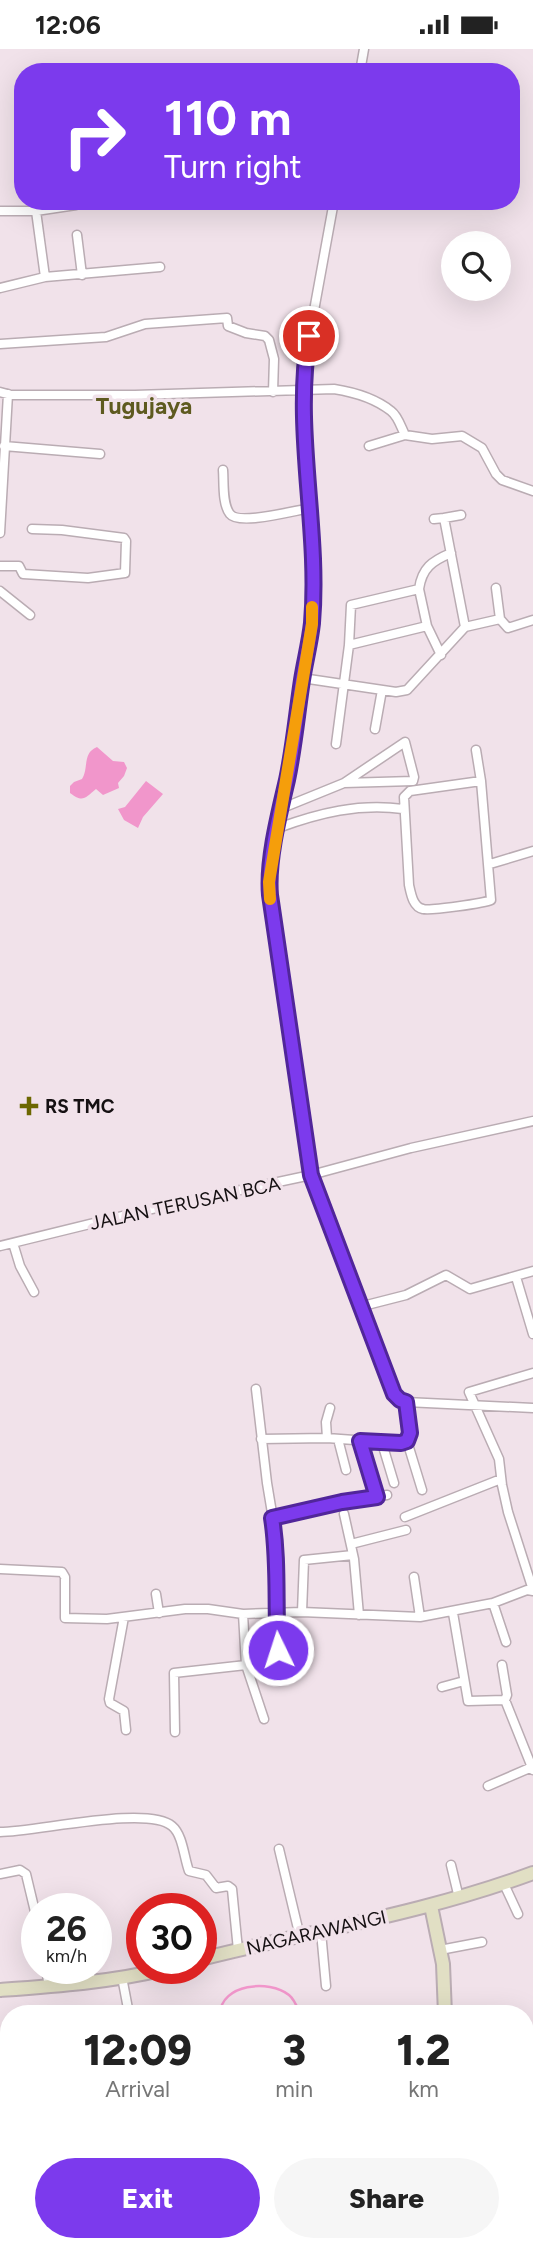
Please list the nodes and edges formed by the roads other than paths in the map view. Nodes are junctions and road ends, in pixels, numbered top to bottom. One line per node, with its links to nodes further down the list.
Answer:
1 (37, 210): 6 (street)
2 (332, 210): 9 (street)
3 (77, 235): 5 (street)
4 (160, 267): 5 (street)
5 (82, 275): 6 (street)
6 (45, 277): 7 (street)
7 (0, 288)
8 (0, 344): 10 (street)
9 (305, 390): 10 (street); 12 (street); 18 (street)
10 (273, 392): 11 (street)
11 (4, 393): 13 (street)
12 (405, 435): 14 (street); 17 (street)
13 (4, 446): 15 (street); 23 (street)
14 (369, 446)
15 (100, 454)
16 (223, 470): 18 (street)
17 (533, 491)
18 (311, 508): 36 (street)
19 (461, 515): 20 (street)
20 (444, 518): 21 (street); 24 (street)
21 (433, 519)
22 (32, 529): 25 (street)
23 (0, 533)
24 (451, 553): 27 (street); 33 (street)
25 (0, 566)
26 (495, 588): 30 (street)
27 (419, 589): 32 (street); 34 (street)
28 (0, 591): 29 (street)
29 (30, 615)
30 (500, 619): 31 (street); 33 (street)
31 (533, 620)
32 (427, 626): 34 (street); 35 (street)
33 (465, 627): 35 (street)
34 (349, 645): 37 (street)
35 (441, 655): 38 (street)
36 (302, 678): 37 (street); 46 (street)
37 (343, 684): 38 (street); 40 (street)
38 (382, 689): 39 (street)
39 (375, 729)
40 (336, 744)
41 (476, 750): 43 (street)
42 (369, 766): 44 (street); 44 (street); 45 (street)
43 (481, 781): 47 (street); 50 (street)
44 (373, 782): 45 (street)
45 (344, 783): 46 (street)
46 (280, 809): 48 (street)
47 (403, 810): 48 (street); 50 (street)
48 (278, 828): 52 (street)
49 (533, 851): 50 (street)
50 (489, 864)
51 (533, 1121): 52 (street, JALAN TERUSAN BCA)
52 (311, 1175): 53 (street, JALAN TERUSAN BCA); 58 (street)
53 (13, 1243): 54 (street, JALAN TERUSAN BCA); 57 (street)
54 (0, 1246)
55 (533, 1271): 56 (street)
56 (516, 1277): 58 (street); 59 (street)
57 (34, 1292)
58 (359, 1307): 62 (street)
59 (533, 1333)
60 (533, 1373): 63 (street)
61 (256, 1389): 67 (street)
62 (406, 1402): 63 (street); 70 (street)
63 (475, 1405): 65 (street); 73 (street)
64 (330, 1408): 66 (street)
65 (533, 1408)
66 (327, 1438): 67 (street); 68 (street)
67 (261, 1439): 80 (street)
68 (338, 1439): 69 (street); 72 (street)
69 (360, 1441): 71 (street); 77 (street)
70 (407, 1441): 71 (street); 75 (street)
71 (382, 1443): 74 (street)
72 (346, 1470)
73 (501, 1479): 79 (street); 86 (street)
74 (394, 1483)
75 (422, 1490)
76 (387, 1495): 77 (street)
77 (377, 1497): 80 (street)
78 (344, 1514): 82 (street)
79 (405, 1517)
80 (272, 1518): 91 (street)
81 (406, 1530): 82 (street)
82 (351, 1544): 83 (street)
83 (353, 1555): 92 (street); 96 (street)
84 (0, 1569): 97 (street)
85 (414, 1577): 98 (street)
86 (533, 1590): 89 (street)
87 (156, 1594): 93 (street)
88 (209, 1599): 90 (street)
89 (494, 1603): 94 (street); 99 (street)
90 (208, 1609): 93 (street); 95 (street)
91 (275, 1612): 92 (street); 95 (street); 100 (street)
92 (302, 1612): 96 (street)
93 (159, 1613): 97 (street)
94 (453, 1613): 98 (street); 103 (street)
95 (243, 1614): 101 (street)
96 (359, 1615): 98 (street)
97 (124, 1617): 107 (street)
98 (420, 1617)
99 (506, 1642)
100 (278, 1658)
101 (246, 1665): 106 (street); 108 (street)
102 (502, 1665): 105 (street)
103 (464, 1681): 104 (street); 105 (street)
104 (442, 1687)
105 (505, 1700): 110 (street)
106 (264, 1719)
107 (127, 1730)
108 (175, 1732)
109 (533, 1740): 110 (street)
110 (524, 1745): 111 (street)
111 (532, 1769): 112 (street)
112 (488, 1786)
113 (0, 1832): 126 (street)
114 (279, 1849): 124 (street)
115 (451, 1865): 120 (street)
116 (533, 1873): 118 (main road, NAGARAWANGI)
117 (0, 1874): 119 (street)
118 (504, 1884): 120 (main road, NAGARAWANGI); 122 (street)
119 (31, 1893)
120 (459, 1898): 121 (main road, NAGARAWANGI)
121 (431, 1906): 123 (main road, NAGARAWANGI); 127 (main road)
122 (518, 1914)
123 (321, 1932): 124 (main road, NAGARAWANGI); 134 (street)
124 (300, 1937): 126 (main road, NAGARAWANGI)
125 (482, 1942): 127 (street)
126 (238, 1950): 128 (main road, NAGARAWANGI)
127 (440, 1950): 138 (main road)
128 (217, 1955)
129 (112, 1976): 131 (main road)
130 (126, 1976): 131 (main road)
131 (122, 1977): 137 (street)
132 (48, 1984): 135 (street)
133 (59, 1984): 135 (main road)
134 (326, 1986)
135 (49, 1987): 136 (main road)
136 (0, 1990)
137 (127, 2005)
138 (444, 2005)

